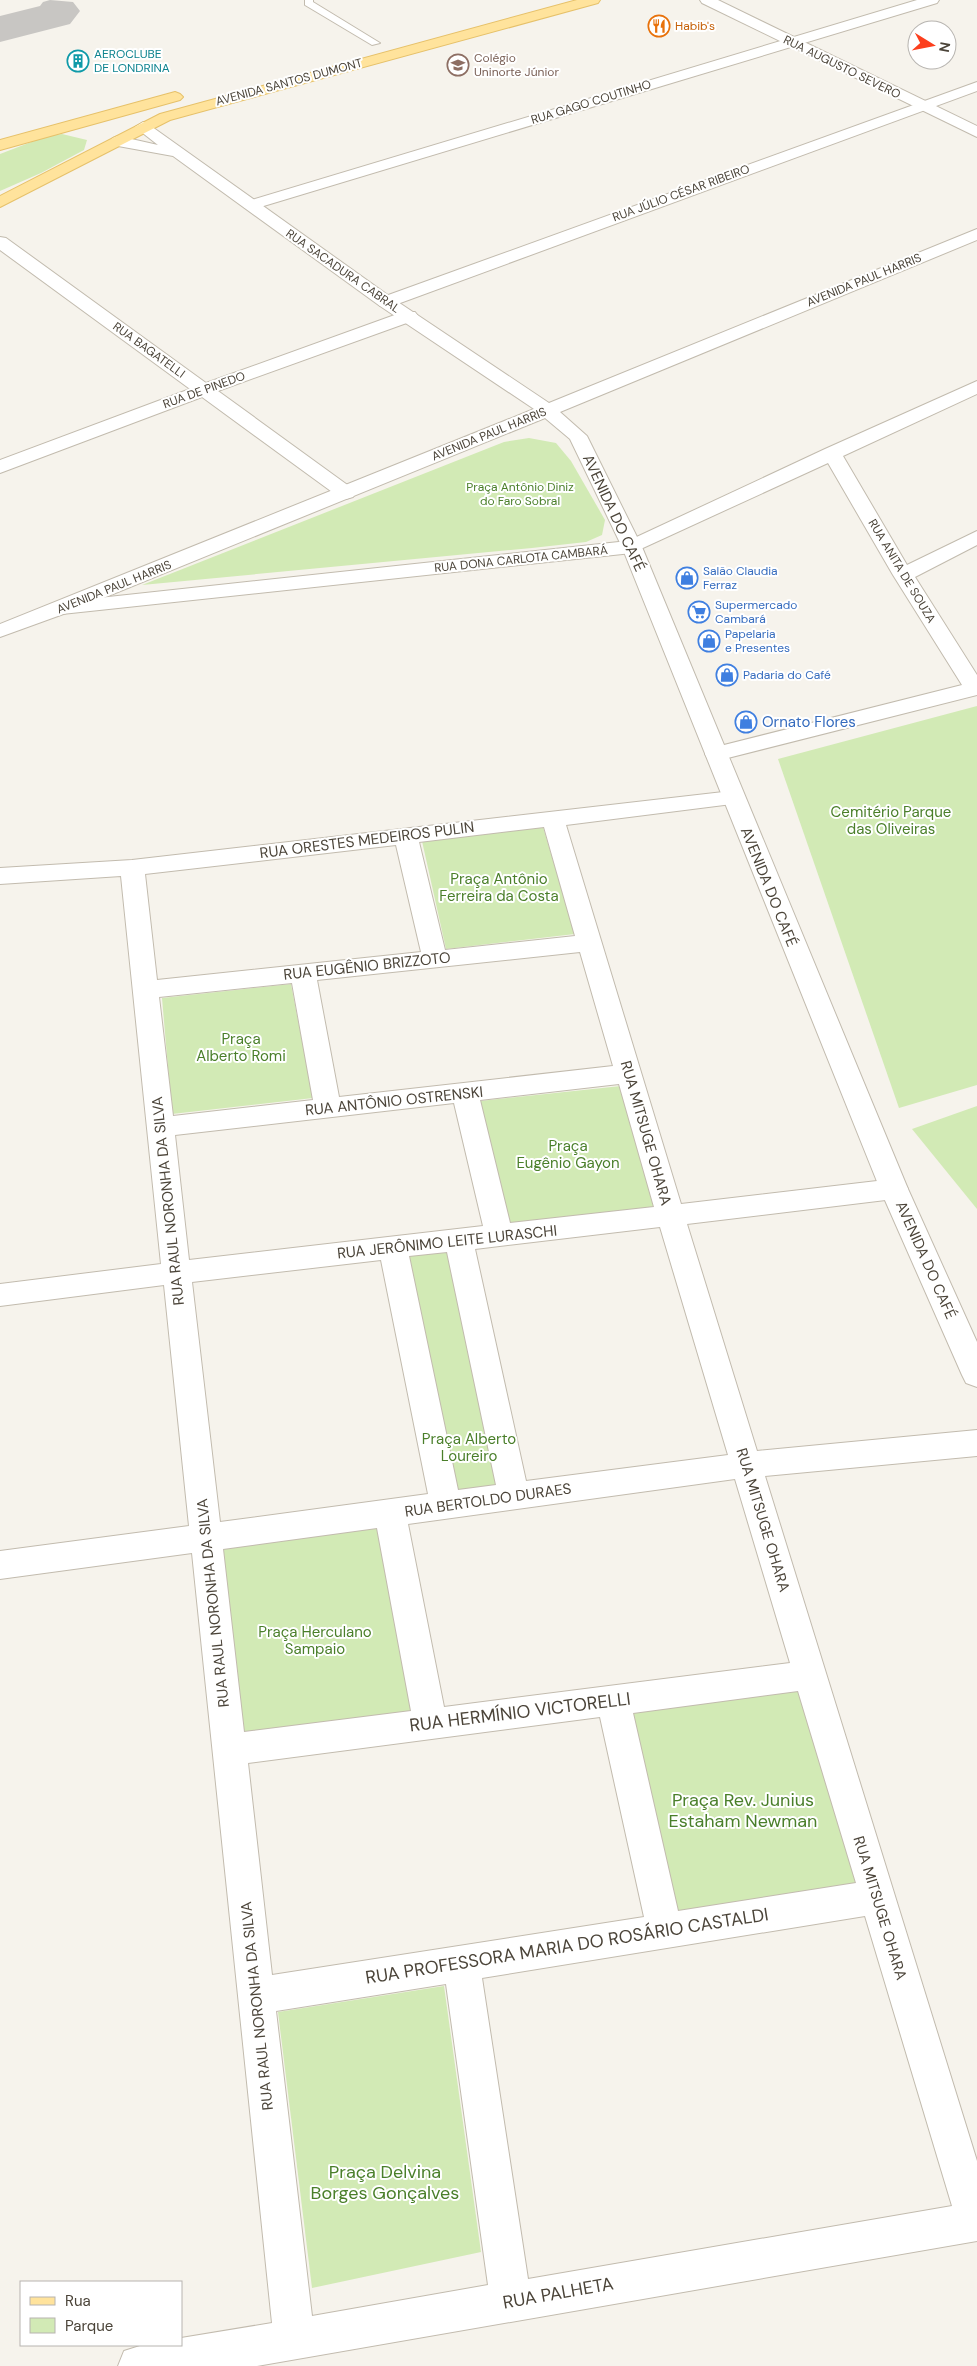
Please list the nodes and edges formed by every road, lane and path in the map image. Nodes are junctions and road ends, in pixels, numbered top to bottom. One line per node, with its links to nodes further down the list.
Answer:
1 (309, 0): 7 (lane)
2 (593, 0): 10 (main road, AVENIDA SANTOS DUMONT)
3 (707, 0): 6 (street, RUA AUGUSTO SEVERO)
4 (932, 0): 6 (street, RUA GAGO COUTINHO)
5 (392, 39): 7 (main road, AVENIDA SANTOS DUMONT)
6 (791, 41): 9 (street, RUA AUGUSTO SEVERO); 17 (street, RUA GAGO COUTINHO)
7 (365, 43)
8 (977, 86): 9 (street, RUA JÚLIO CÉSAR RIBEIRO)
9 (921, 106): 12 (street, RUA AUGUSTO SEVERO); 20 (street, RUA JÚLIO CÉSAR RIBEIRO)
10 (148, 124): 11 (main road); 13 (main road, AVENIDA SANTOS DUMONT); 15 (street, RUA SACADURA CABRAL)
11 (71, 126): 13 (main road); 14 (main road)
12 (977, 132)
13 (118, 141): 15 (street); 16 (main road, AVENIDA SANTOS DUMONT)
14 (0, 144)
15 (183, 155): 17 (street, RUA SACADURA CABRAL)
16 (0, 202)
17 (251, 205): 20 (street, RUA SACADURA CABRAL)
18 (977, 234): 24 (street, AVENIDA PAUL HARRIS)
19 (0, 242): 23 (street, RUA BAGATELLI)
20 (386, 302): 21 (street, RUA SACADURA CABRAL)
21 (409, 316): 23 (street, RUA DE PINEDO); 24 (street, RUA SACADURA CABRAL)
22 (977, 387): 25 (street, RUA DONA CARLOTA CAMBARÁ)
23 (204, 390): 26 (street, RUA DE PINEDO); 27 (street, RUA BAGATELLI)
24 (547, 410): 27 (street, AVENIDA PAUL HARRIS); 29 (street, AVENIDA DO CAFÉ)
25 (832, 453): 29 (street, RUA DONA CARLOTA CAMBARÁ); 30 (street, RUA ANITA DE SOUZA)
26 (1, 466)
27 (346, 493): 31 (street, AVENIDA PAUL HARRIS)
28 (977, 538): 30 (street)
29 (632, 547): 31 (street, RUA DONA CARLOTA CAMBARÁ); 34 (street, AVENIDA DO CAFÉ)
30 (903, 575): 33 (street, RUA ANITA DE SOUZA)
31 (62, 608): 32 (street, AVENIDA PAUL HARRIS)
32 (0, 631)
33 (976, 689): 34 (street)
34 (716, 754): 35 (street, AVENIDA DO CAFÉ)
35 (732, 798): 36 (street, RUA ORESTES MEDEIROS PULIN); 48 (street, AVENIDA DO CAFÉ)
36 (553, 819): 37 (street, RUA ORESTES MEDEIROS PULIN); 40 (street, RUA MITSUGE OHARA)
37 (406, 836): 38 (street, RUA ORESTES MEDEIROS PULIN); 41 (street)
38 (132, 868): 39 (street, RUA ORESTES MEDEIROS PULIN); 43 (street, RUA RAUL NORONHA DA SILVA)
39 (0, 876)
40 (590, 943): 41 (street, RUA EUGÊNIO BRIZZOTO); 44 (street, RUA MITSUGE OHARA)
41 (435, 959): 42 (street, RUA EUGÊNIO BRIZZOTO)
42 (303, 973): 43 (street, RUA EUGÊNIO BRIZZOTO); 46 (street)
43 (145, 990): 47 (street, RUA RAUL NORONHA DA SILVA)
44 (628, 1074): 45 (street, RUA ANTÔNIO OSTRENSKI); 49 (street, RUA MITSUGE OHARA)
45 (465, 1093): 46 (street, RUA ANTÔNIO OSTRENSKI); 50 (street)
46 (328, 1108): 47 (street, RUA ANTÔNIO OSTRENSKI)
47 (160, 1126): 53 (street, RUA RAUL NORONHA DA SILVA)
48 (894, 1189): 49 (street, RUA JERÔNIMO LEITE LURASCHI); 55 (street, AVENIDA DO CAFÉ)
49 (671, 1217): 50 (street, RUA JERÔNIMO LEITE LURASCHI); 57 (street, RUA MITSUGE OHARA)
50 (499, 1236): 51 (street, RUA JERÔNIMO LEITE LURASCHI)
51 (459, 1241): 52 (street, RUA JERÔNIMO LEITE LURASCHI); 58 (street)
52 (393, 1248): 53 (street, RUA JERÔNIMO LEITE LURASCHI); 59 (street)
53 (176, 1272): 54 (street, RUA JERÔNIMO LEITE LURASCHI); 61 (street, RUA RAUL NORONHA DA SILVA)
54 (0, 1295)
55 (977, 1375)
56 (977, 1443): 57 (street, RUA BERTOLDO DURAES)
57 (746, 1465): 58 (street, RUA BERTOLDO DURAES); 63 (street, RUA MITSUGE OHARA)
58 (514, 1496): 59 (street, RUA BERTOLDO DURAES)
59 (446, 1506): 60 (street, RUA BERTOLDO DURAES)
60 (390, 1514): 61 (street, RUA BERTOLDO DURAES); 65 (street)
61 (206, 1539): 62 (street, RUA BERTOLDO DURAES); 66 (street, RUA RAUL NORONHA DA SILVA)
62 (0, 1565)
63 (810, 1674): 64 (street, RUA HERMÍNIO VICTORELLI); 67 (street, RUA MITSUGE OHARA)
64 (613, 1700): 65 (street, RUA HERMÍNIO VICTORELLI); 68 (street)
65 (430, 1724): 66 (street, RUA HERMÍNIO VICTORELLI)
66 (230, 1750): 70 (street, RUA RAUL NORONHA DA SILVA)
67 (877, 1897): 68 (street, RUA PROFESSORA MARIA DO ROSÁRIO CASTALDI); 71 (street, RUA MITSUGE OHARA)
68 (665, 1931): 69 (street, RUA PROFESSORA MARIA DO ROSÁRIO CASTALDI)
69 (460, 1963): 70 (street, RUA PROFESSORA MARIA DO ROSÁRIO CASTALDI); 72 (street)
70 (256, 1996): 73 (street, RUA RAUL NORONHA DA SILVA)
71 (976, 2221): 72 (street, RUA PALHETA)
72 (511, 2302): 73 (street, RUA PALHETA)
73 (294, 2339): 74 (street, RUA PALHETA)
74 (138, 2366)

